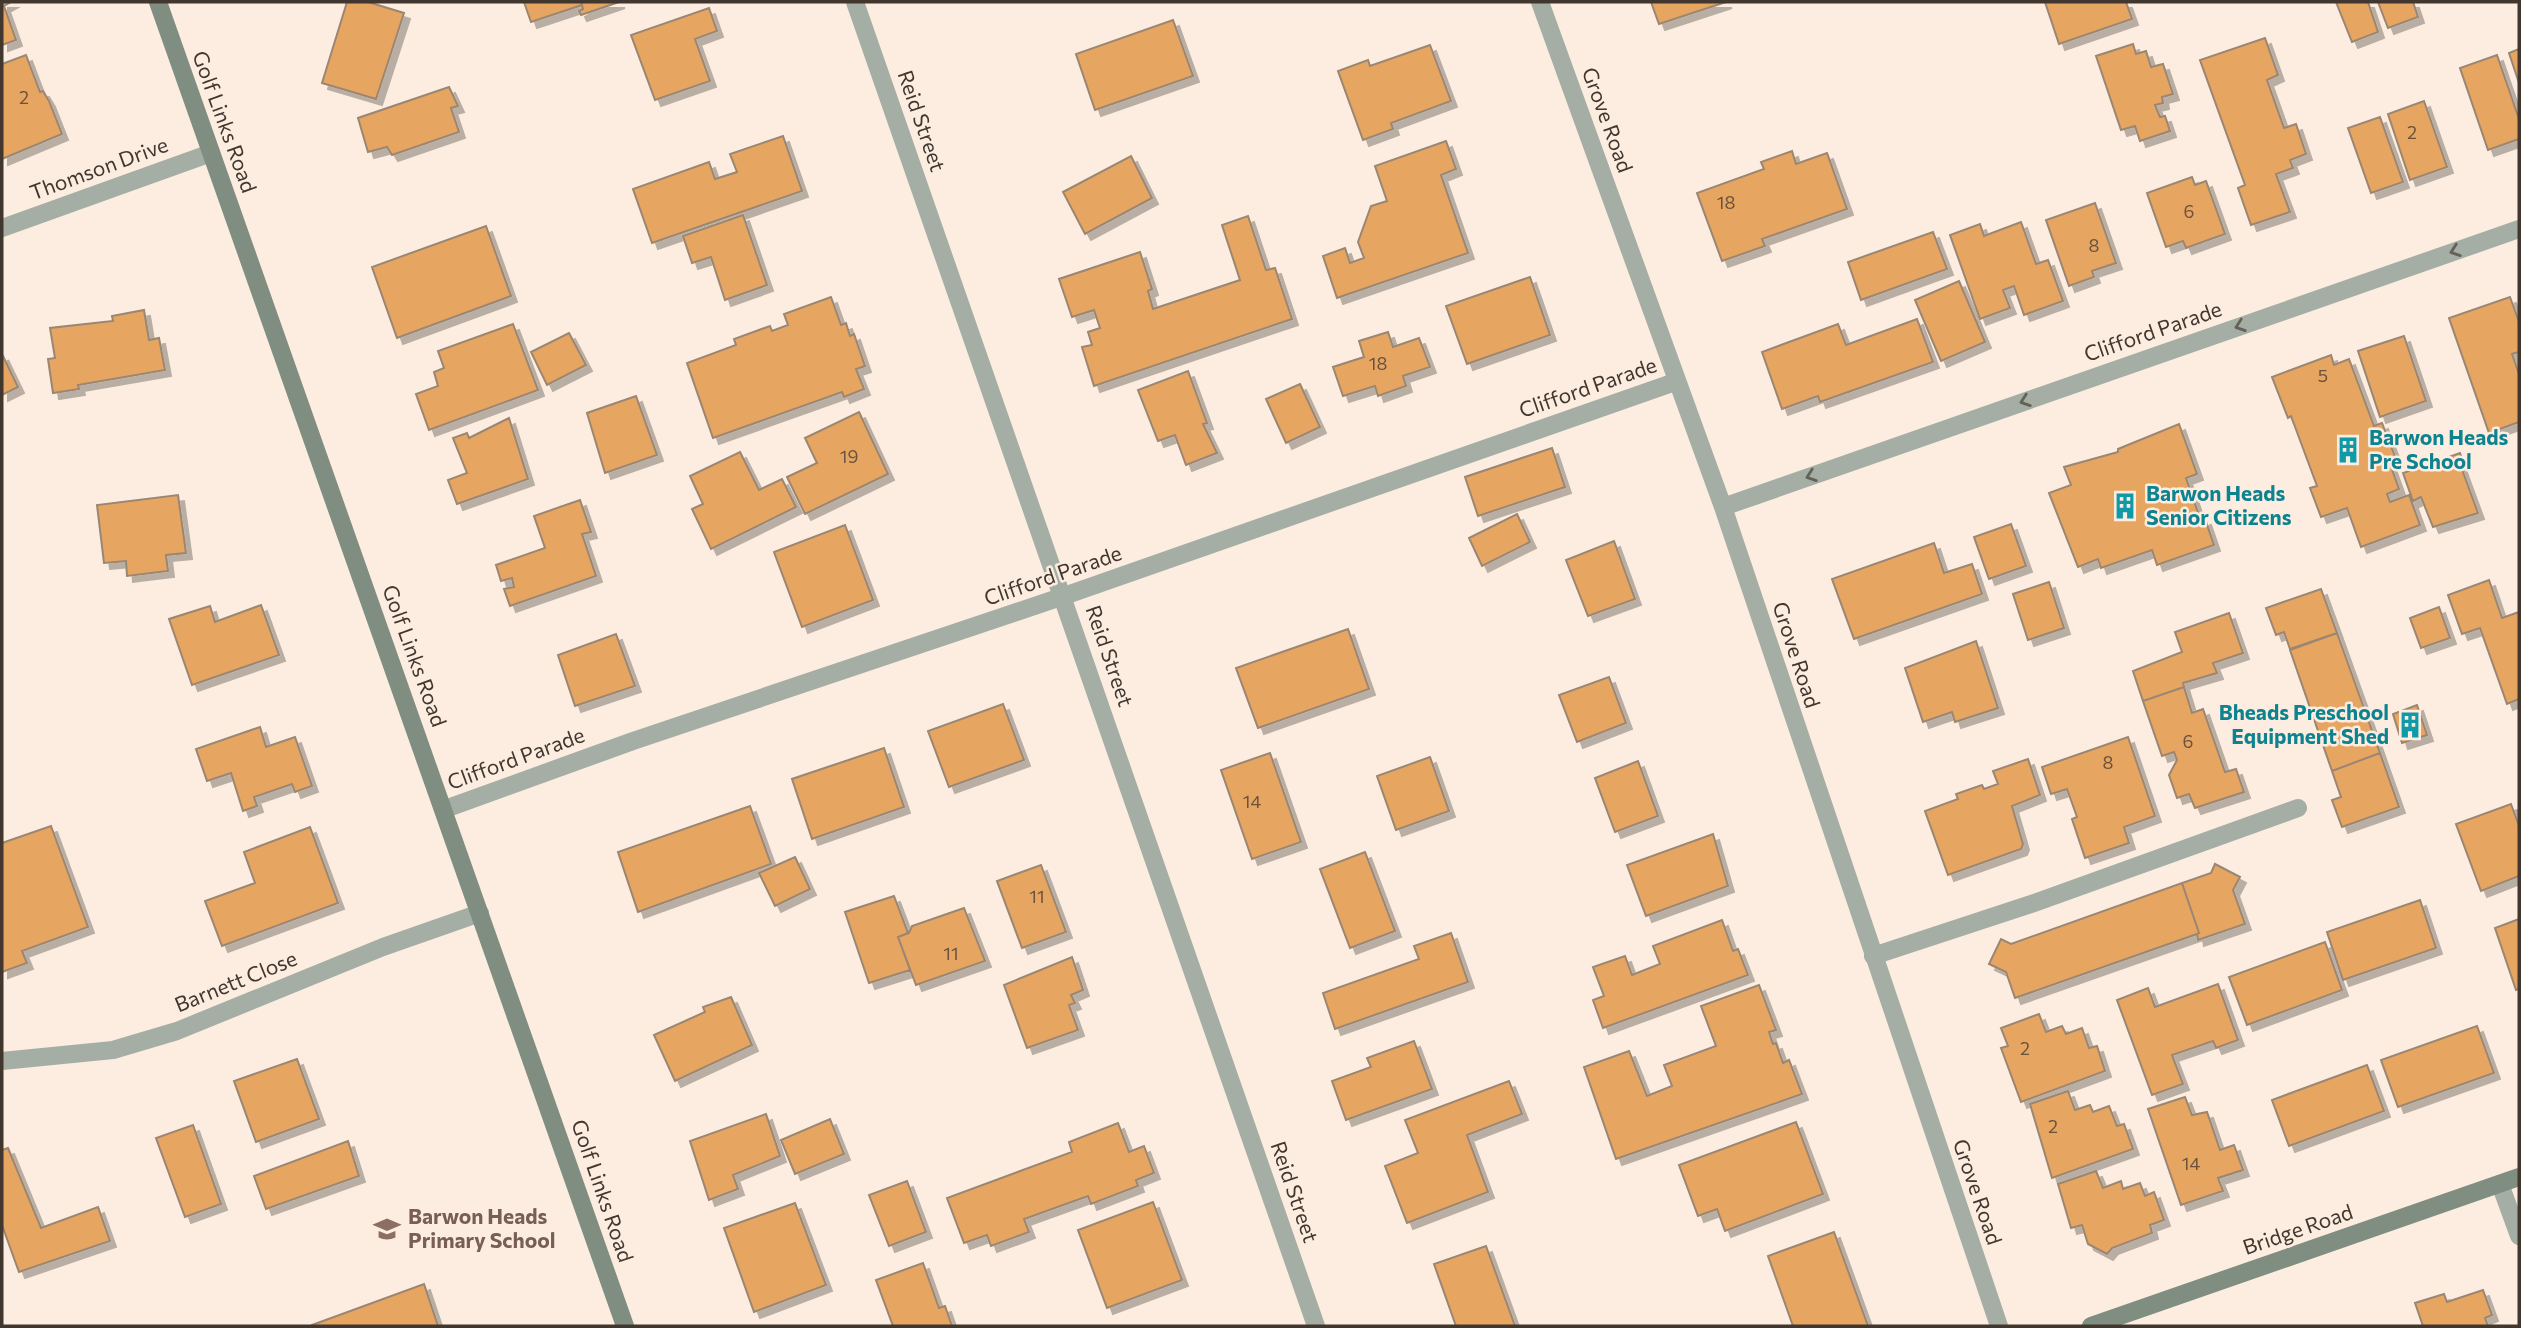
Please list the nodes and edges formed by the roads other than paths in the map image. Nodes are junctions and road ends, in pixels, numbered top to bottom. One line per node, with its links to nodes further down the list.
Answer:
1 (158, 2): 4 (main road, Golf Links Road)
2 (855, 2): 9 (street, Reid Street)
3 (1541, 2): 7 (street, Grove Road)
4 (211, 153): 5 (street, Thomson Drive); 11 (main road, Golf Links Road)
5 (2, 228)
6 (2519, 229): 8 (street, Clifford Parade, one-way to 8)
7 (1675, 382): 8 (street, Grove Road); 9 (street, Clifford Parade)
8 (1723, 507): 13 (street, Grove Road)
9 (1064, 596): 11 (street, Clifford Parade); 19 (street, Reid Street)
10 (2298, 808): 13 (street)
11 (445, 809): 12 (main road, Golf Links Road)
12 (480, 914): 14 (street, Barnett Close); 18 (main road, Golf Links Road)
13 (1873, 956): 20 (street, Grove Road)
14 (2, 1060)
15 (2519, 1177): 16 (main road, Bridge Road)
16 (2500, 1184): 17 (street); 21 (main road, Bridge Road)
17 (2519, 1236)
18 (625, 1326)
19 (1316, 1326)
20 (1999, 1326)
21 (2091, 1326)

